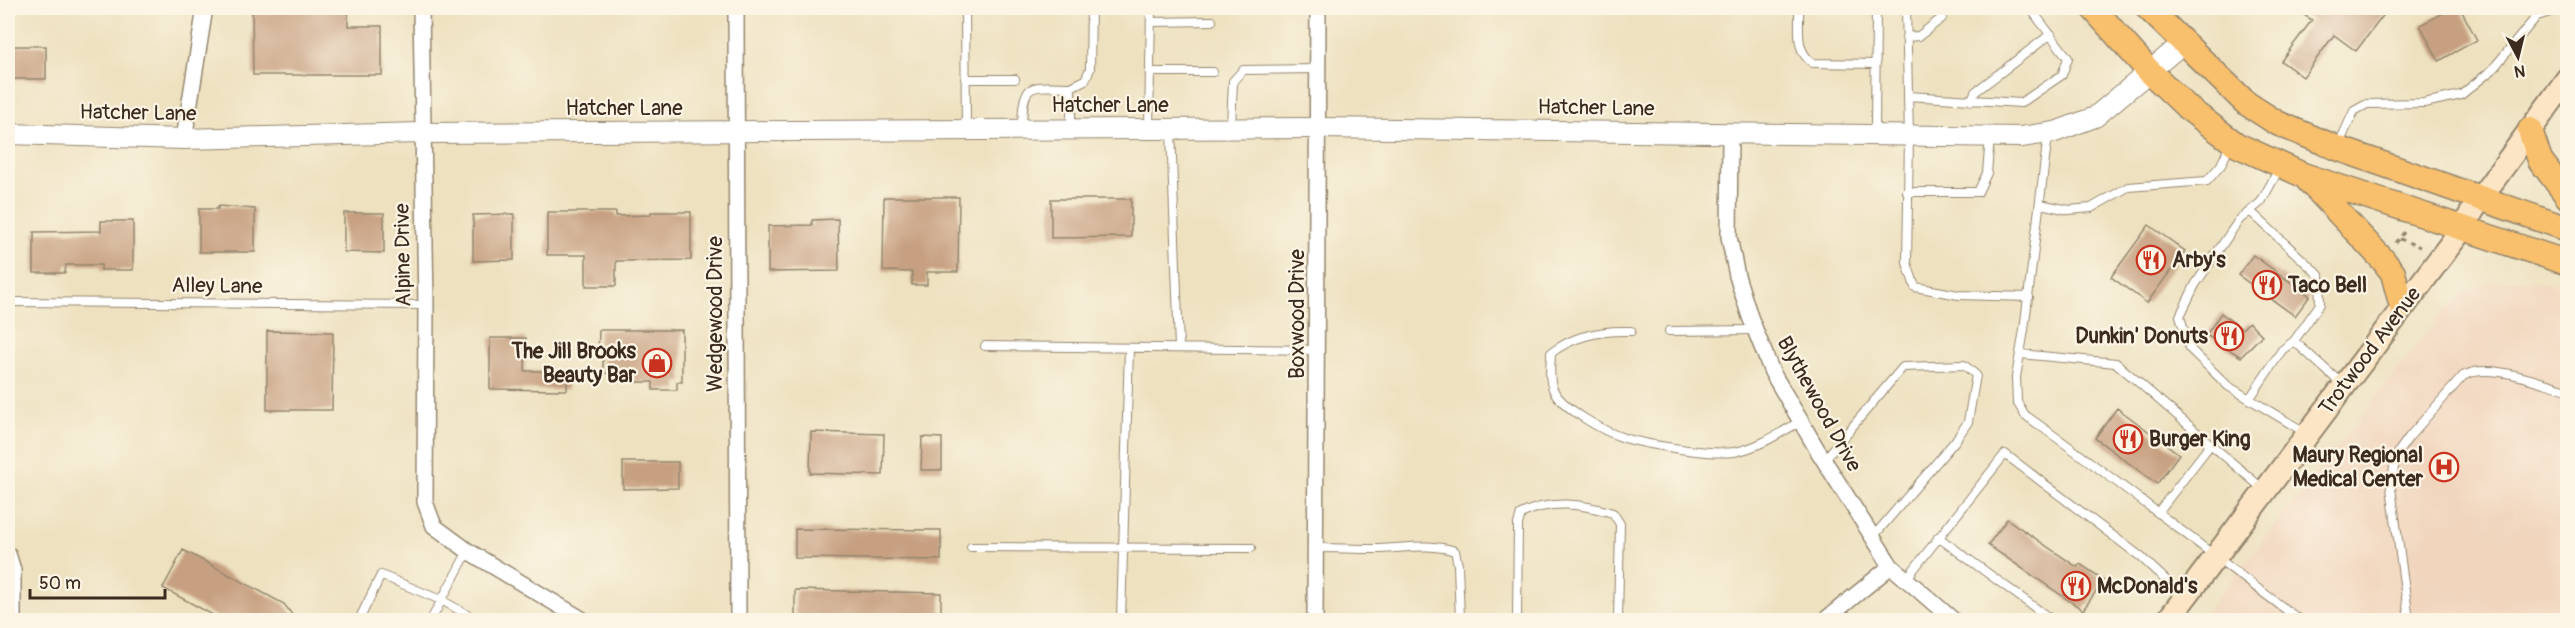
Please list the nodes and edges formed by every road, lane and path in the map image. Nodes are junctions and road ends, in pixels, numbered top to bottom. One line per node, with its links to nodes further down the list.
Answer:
1 (205, 8): 48 (street)
2 (421, 8): 41 (street, Alpine Drive)
3 (736, 8): 40 (street, Wedgewood Drive)
4 (965, 8): 27 (lane)
5 (1091, 8): 29 (lane)
6 (1151, 8): 17 (lane)
7 (1318, 8): 22 (street, Boxwood Drive)
8 (1799, 8): 21 (lane)
9 (1876, 8): 21 (lane)
10 (1906, 8): 19 (lane)
11 (2030, 8): 18 (lane)
12 (2093, 8): 23 (main road)
13 (2148, 8): 20 (main road)
14 (2568, 11): 50 (lane)
15 (1942, 18): 19 (lane)
16 (1212, 21): 17 (lane)
17 (1151, 22): 24 (lane)
18 (2051, 34): 31 (lane); 31 (lane)
19 (1906, 37): 30 (lane)
20 (2182, 44): 23 (street, Hatcher Lane); 50 (main road)
21 (1876, 64): 45 (lane)
22 (1318, 69): 33 (lane); 34 (street, Boxwood Drive)
23 (2148, 70): 42 (street, Hatcher Lane); 49 (main road)
24 (1150, 72): 25 (lane); 37 (lane)
25 (1213, 72)
26 (2568, 78): 39 (main road, Trotwood Avenue)
27 (965, 79): 28 (lane); 38 (lane)
28 (1015, 79)
29 (1071, 87): 35 (lane); 36 (lane)
30 (1908, 96): 31 (lane); 46 (lane)
31 (1971, 101)
32 (1171, 128): 33 (street, Hatcher Lane); 37 (street, Hatcher Lane); 73 (lane)
33 (1231, 128): 34 (street, Hatcher Lane)
34 (1319, 128): 44 (street, Hatcher Lane); 74 (street, Boxwood Drive)
35 (1022, 129): 36 (street, Hatcher Lane); 38 (street, Hatcher Lane)
36 (1071, 129): 37 (street, Hatcher Lane)
37 (1149, 129)
38 (966, 130): 40 (street, Hatcher Lane)
39 (2530, 130): 54 (main road); 55 (main road, Trotwood Avenue)
40 (735, 131): 41 (street, Hatcher Lane); 103 (street, Wedgewood Drive)
41 (421, 133): 48 (street, Hatcher Lane); 65 (street, Alpine Drive)
42 (2048, 133): 47 (street, Hatcher Lane); 56 (lane)
43 (8, 134): 48 (street, Hatcher Lane)
44 (1730, 135): 45 (street, Hatcher Lane); 67 (street, Blythewood Drive)
45 (1875, 135): 46 (street, Hatcher Lane)
46 (1909, 136): 47 (street, Hatcher Lane); 53 (lane)
47 (1990, 137): 53 (lane)
48 (183, 139)
49 (2232, 141): 51 (main road); 56 (lane)
50 (2337, 148): 55 (main road)
51 (2280, 165): 52 (main road); 57 (lane)
52 (2303, 175): 58 (main road); 66 (main road)
53 (1907, 192): 63 (lane)
54 (2568, 197)
55 (2479, 200): 58 (main road, Trotwood Avenue); 59 (main road)
56 (2040, 204): 63 (lane)
57 (2250, 212): 70 (lane); 78 (lane)
58 (2462, 229): 62 (main road); 66 (main road, Trotwood Avenue)
59 (2568, 229)
60 (2400, 239): 61 (path)
61 (2420, 246)
62 (2568, 263)
63 (2029, 297): 75 (lane)
64 (8, 302): 65 (lane, Alley Lane)
65 (426, 305): 91 (street, Alpine Drive)
66 (2402, 307): 76 (main road, Trotwood Avenue)
67 (1755, 330): 69 (lane); 79 (street, Blythewood Drive)
68 (1631, 331): 79 (lane)
69 (1669, 331)
70 (2295, 341): 76 (lane); 78 (lane)
71 (985, 346): 72 (lane)
72 (1129, 348): 73 (lane); 88 (lane)
73 (1179, 348): 74 (lane)
74 (1317, 350): 90 (street, Boxwood Drive)
75 (2020, 354): 81 (lane); 84 (lane)
76 (2344, 386): 80 (main road, Trotwood Avenue)
77 (2568, 390): 114 (lane)
78 (2250, 398): 80 (lane)
79 (1801, 421): 82 (street, Blythewood Drive)
80 (2308, 434): 83 (main road, Trotwood Avenue)
81 (2210, 445): 83 (lane); 84 (lane)
82 (1824, 460): 85 (street, Blythewood Drive); 85 (lane)
83 (2265, 491): 93 (main road, Trotwood Avenue)
84 (2158, 511): 93 (lane)
85 (1873, 537): 94 (street, Blythewood Drive)
86 (1938, 537): 95 (lane); 96 (lane); 111 (lane)
87 (971, 547): 88 (lane)
88 (1121, 547): 89 (lane); 104 (lane)
89 (1251, 548)
90 (1316, 548): 105 (street, Boxwood Drive); 106 (lane)
91 (468, 551): 97 (lane); 102 (street)
92 (8, 554): 98 (street)
93 (2216, 558): 96 (main road, Trotwood Avenue); 113 (lane)
94 (1891, 566): 95 (street, Blythewood Drive); 109 (street)
95 (1906, 579): 110 (street, Blythewood Drive)
96 (2185, 598): 112 (main road, Trotwood Avenue)
97 (443, 600): 99 (lane); 100 (lane); 101 (lane)
98 (14, 621)
99 (359, 621)
100 (431, 621)
101 (477, 621)
102 (583, 621)
103 (738, 621)
104 (1121, 621)
105 (1315, 621)
106 (1460, 621)
107 (1517, 621): 108 (lane)
108 (1618, 621)
109 (1825, 621)
110 (1953, 621)
111 (2052, 621)
112 (2168, 621)
113 (2300, 621)
114 (2409, 621)

